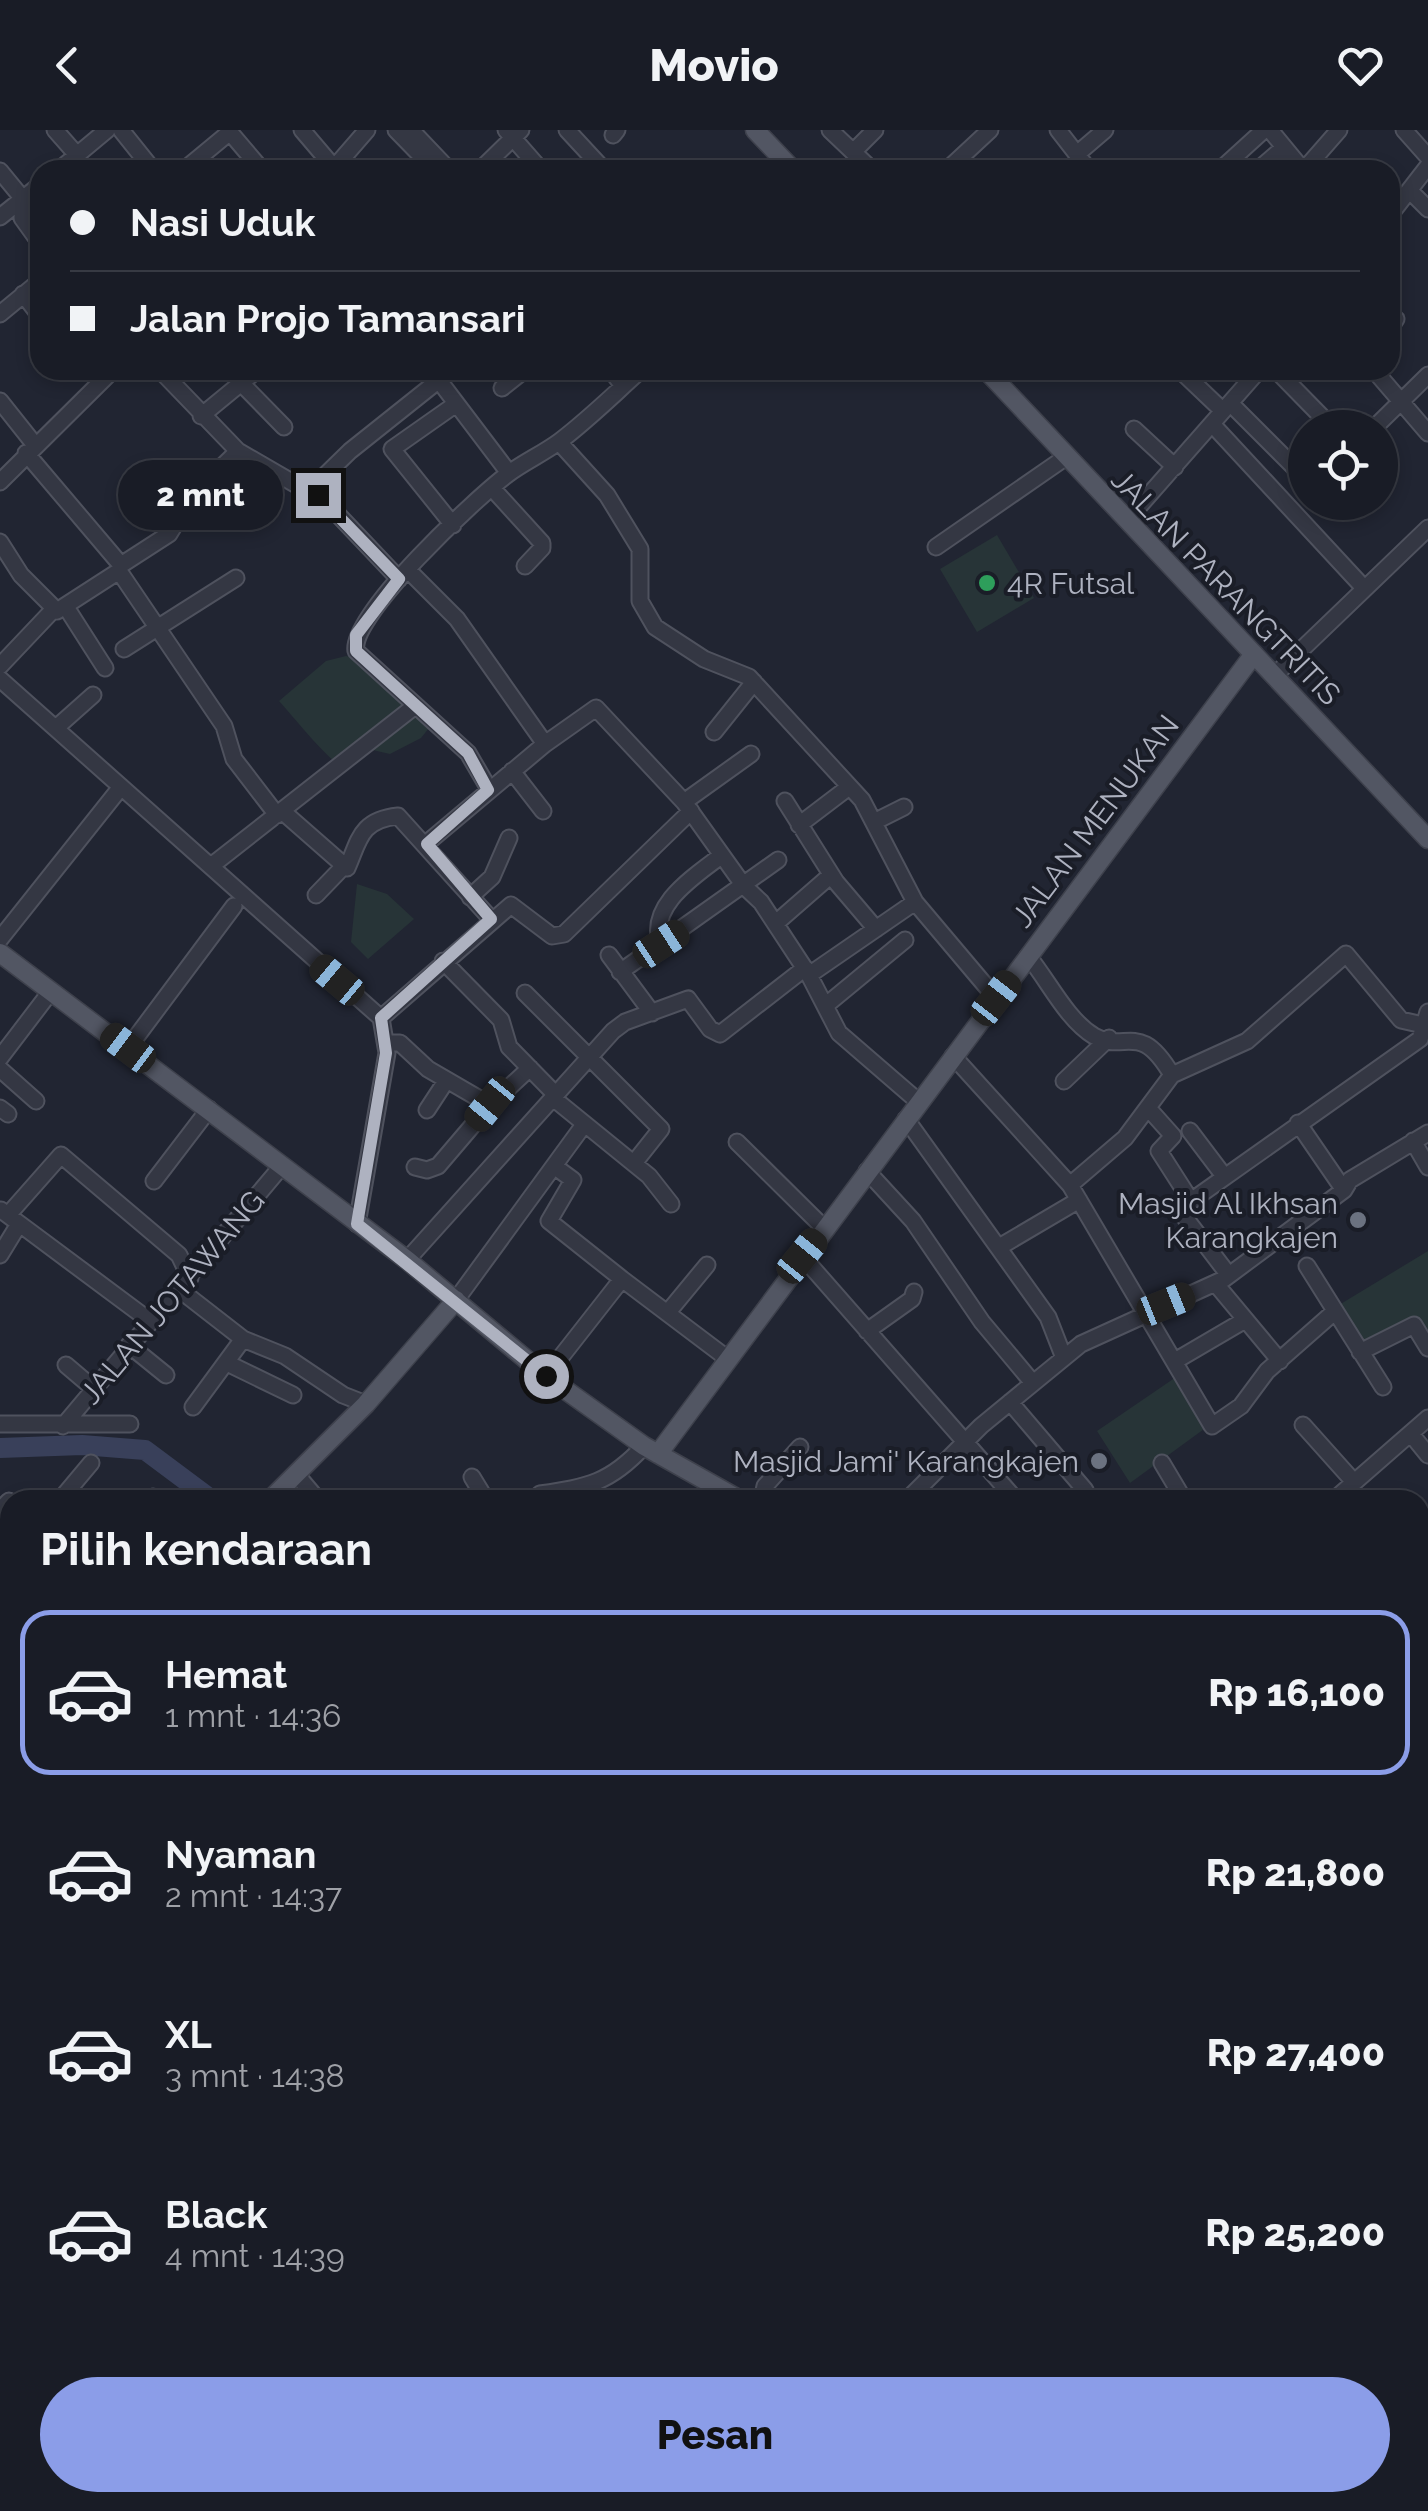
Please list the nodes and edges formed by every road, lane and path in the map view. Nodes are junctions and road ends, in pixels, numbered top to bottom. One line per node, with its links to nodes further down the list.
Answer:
1 (55, 130): 24 (street)
2 (108, 130): 24 (street)
3 (121, 130): 27 (street)
4 (302, 130): 30 (street)
5 (368, 130): 31 (street)
6 (396, 130): 32 (street)
7 (411, 130): 33 (street)
8 (531, 130): 20 (street)
9 (567, 130): 37 (street)
10 (756, 130): 38 (main road)
11 (830, 130): 22 (street)
12 (875, 130): 22 (street)
13 (990, 130): 40 (street)
14 (1058, 130): 23 (street)
15 (1105, 130): 23 (street)
16 (1267, 130): 21 (street); 42 (street)
17 (1339, 130): 45 (street)
18 (1404, 130): 25 (street)
19 (229, 131): 28 (street); 29 (street)
20 (514, 135): 34 (street); 35 (street); 36 (street)
21 (1282, 149): 43 (street); 44 (street)
22 (854, 151): 39 (street)
23 (1077, 154): 41 (street)
24 (77, 155): 26 (street)
25 (1428, 156)
26 (71, 160)
27 (145, 160)
28 (196, 160)
29 (254, 160)
30 (327, 160)
31 (343, 160)
32 (425, 160)
33 (440, 160)
34 (490, 160)
35 (497, 160)
36 (533, 160)
37 (595, 160)
38 (783, 160)
39 (863, 160)
40 (958, 160)
41 (1082, 160)
42 (1232, 160)
43 (1269, 160)
44 (1293, 160)
45 (1312, 160)
46 (1428, 166): 48 (street)
47 (0, 171): 50 (street)
48 (1410, 191): 51 (street); 52 (street)
49 (30, 194): 50 (street)
50 (23, 200): 53 (street); 54 (street)
51 (1400, 203)
52 (1428, 209)
53 (0, 217)
54 (30, 229)
55 (30, 288): 56 (street)
56 (22, 294): 57 (street); 58 (street)
57 (30, 304)
58 (0, 314)
59 (1428, 375): 75 (street)
60 (102, 380): 85 (street)
61 (169, 380): 80 (street)
62 (246, 380): 72 (street)
63 (429, 380): 94 (street)
64 (439, 380): 76 (street)
65 (511, 380): 73 (street)
66 (627, 380): 84 (street)
67 (995, 380): 87 (main road, JALAN PARANGTRITIS)
68 (1190, 380): 79 (street)
69 (1250, 380): 79 (street)
70 (1286, 380): 77 (street)
71 (1383, 380): 75 (street)
72 (241, 384): 80 (street); 81 (street)
73 (502, 388)
74 (0, 401): 85 (street)
75 (1402, 401): 78 (street); 83 (street)
76 (456, 404): 90 (street); 99 (street)
77 (1315, 410)
78 (1393, 410)
79 (1222, 412): 88 (street); 89 (street); 95 (street)
80 (202, 416): 86 (street)
81 (284, 427)
82 (1134, 429): 89 (street)
83 (1428, 432)
84 (559, 442): 90 (street); 117 (street)
85 (30, 449): 92 (street); 104 (street)
86 (238, 451): 94 (street); 96 (street)
87 (1066, 457): 97 (main road, JALAN PARANGTRITIS); 102 (street)
88 (1288, 464)
89 (1175, 468): 97 (street)
90 (509, 473): 93 (street)
91 (158, 480): 96 (street)
92 (0, 482)
93 (492, 488): 99 (street); 103 (street)
94 (309, 491): 105 (street)
95 (1288, 503)
96 (186, 508): 104 (street)
97 (1128, 520): 111 (main road, JALAN PARANGTRITIS)
98 (1303, 520): 107 (street)
99 (453, 524): 105 (street)
100 (1428, 528): 107 (street)
101 (0, 542): 108 (street)
102 (936, 547)
103 (525, 566)
104 (120, 568): 108 (street); 109 (street)
105 (404, 574): 120 (street); 123 (street)
106 (236, 578): 109 (street)
107 (1364, 588): 114 (street)
108 (60, 608): 112 (street); 113 (street)
109 (157, 626): 110 (street); 118 (street)
110 (124, 649)
111 (1254, 654): 114 (main road, JALAN PARANGTRITIS); 157 (main road, JALAN MENUKAN)
112 (0, 666)
113 (106, 668)
114 (1274, 676): 136 (main road, JALAN PARANGTRITIS)
115 (212, 678): 118 (street)
116 (0, 679): 121 (street)
117 (754, 682): 122 (street); 127 (street)
118 (197, 688): 133 (street)
119 (92, 695): 121 (street)
120 (415, 706): 128 (street); 133 (street)
121 (57, 727): 126 (street)
122 (714, 732)
123 (545, 744): 125 (street); 130 (street)
124 (751, 754): 130 (street)
125 (512, 770): 128 (street); 132 (street)
126 (121, 787): 141 (street); 152 (street)
127 (850, 787): 134 (street); 135 (street)
128 (488, 790): 138 (street)
129 (784, 801): 135 (street)
130 (688, 806): 139 (street); 149 (street)
131 (904, 807): 134 (street)
132 (543, 811)
133 (280, 813): 141 (street); 142 (street)
134 (874, 822): 147 (street)
135 (798, 824): 143 (street)
136 (1426, 832)
137 (509, 838): 146 (street)
138 (427, 844): 142 (street); 146 (street)
139 (722, 855): 144 (street); 154 (street)
140 (778, 860): 144 (street)
141 (211, 866): 166 (street)
142 (343, 867): 145 (street)
143 (831, 875): 150 (street); 151 (street)
144 (744, 886): 150 (street); 154 (street)
145 (316, 895)
146 (470, 897): 149 (street)
147 (916, 902): 151 (street); 163 (street)
148 (234, 906): 170 (street)
149 (491, 919): 158 (street)
150 (776, 923): 160 (street)
151 (876, 930): 160 (street)
152 (0, 939)
153 (905, 940): 164 (street)
154 (661, 944): 159 (street)
155 (0, 953): 161 (main road)
156 (609, 955): 159 (street)
157 (1028, 956): 163 (main road, JALAN MENUKAN); 168 (street)
158 (443, 961): 166 (street); 174 (street)
159 (620, 972): 165 (street)
160 (807, 972): 164 (street); 165 (street)
161 (51, 991): 170 (main road); 172 (street)
162 (525, 993): 173 (street)
163 (996, 998): 171 (main road, JALAN MENUKAN)
164 (826, 1006): 181 (street)
165 (652, 1013): 173 (street)
166 (386, 1015): 169 (street)
167 (1425, 1030): 176 (street); 187 (street)
168 (1109, 1038): 176 (street); 178 (street)
169 (392, 1043): 177 (street); 205 (street)
170 (128, 1048): 184 (main road)
171 (954, 1056): 181 (main road, JALAN MENUKAN); 201 (street)
172 (0, 1058)
173 (590, 1061): 179 (street); 192 (street)
174 (530, 1068): 179 (street); 182 (street)
175 (0, 1069): 180 (street)
176 (1172, 1076): 183 (street)
177 (446, 1081): 182 (street); 185 (street)
178 (1064, 1081)
179 (555, 1097): 188 (street); 210 (street)
180 (36, 1101)
181 (920, 1103): 186 (main road, JALAN MENUKAN)
182 (490, 1104): 193 (street)
183 (1148, 1108): 201 (street); 202 (street)
184 (209, 1109): 195 (main road); 199 (street)
185 (427, 1110)
186 (906, 1119): 197 (main road, JALAN MENUKAN); 208 (street)
187 (1298, 1123): 198 (street); 200 (street)
188 (584, 1126): 192 (street); 194 (street)
189 (1190, 1132): 198 (street)
190 (1420, 1137): 196 (street); 200 (street)
191 (737, 1142): 206 (street)
192 (634, 1163): 203 (street)
193 (416, 1166)
194 (554, 1166): 213 (street); 217 (street)
195 (282, 1167): 205 (main road); 215 (street, JALAN JOTAWANG)
196 (1428, 1168)
197 (867, 1171): 206 (main road, JALAN MENUKAN); 238 (street)
198 (1224, 1176): 202 (street)
199 (154, 1181)
200 (1344, 1190): 214 (street)
201 (1074, 1193): 208 (street); 219 (street)
202 (1192, 1201): 214 (street)
203 (671, 1204)
204 (9, 1216): 207 (street); 215 (street); 222 (street)
205 (357, 1224): 210 (main road)
206 (824, 1228): 209 (main road, JALAN MENUKAN)
207 (3, 1245)
208 (1001, 1246): 229 (street)
209 (802, 1256): 223 (street); 230 (main road, JALAN MENUKAN)
210 (407, 1260): 217 (main road)
211 (707, 1265): 218 (street)
212 (1307, 1266): 220 (street)
213 (622, 1279): 218 (street); 236 (street)
214 (1222, 1279): 219 (street); 221 (street)
215 (185, 1284): 222 (street, JALAN JOTAWANG); 224 (street)
216 (914, 1292): 223 (street)
217 (456, 1300): 236 (main road); 243 (main road)
218 (669, 1311): 230 (street)
219 (1148, 1312): 229 (street); 231 (street)
220 (1333, 1312): 228 (street); 232 (street)
221 (1245, 1320): 231 (street); 232 (street)
222 (150, 1321): 225 (street, JALAN JOTAWANG)
223 (867, 1331): 251 (street)
224 (242, 1339): 227 (street); 233 (street)
225 (130, 1345): 235 (street); 239 (street, JALAN JOTAWANG)
226 (1428, 1348): 228 (street)
227 (276, 1352): 237 (street); 243 (street)
228 (1360, 1352): 240 (street)
229 (1064, 1358): 238 (street)
230 (728, 1359): 253 (main road, JALAN MENUKAN)
231 (1176, 1361): 232 (street)
232 (1280, 1361)
233 (227, 1363): 237 (street); 244 (street)
234 (66, 1365): 239 (street)
235 (166, 1375)
236 (546, 1376): 253 (main road)
237 (261, 1380): 241 (street)
238 (1033, 1384): 242 (street)
239 (94, 1388): 249 (street, JALAN JOTAWANG)
240 (1383, 1388)
241 (292, 1395)
242 (1010, 1402): 251 (street); 269 (street)
243 (366, 1404): 257 (main road)
244 (193, 1407)
245 (1428, 1418): 250 (street)
246 (0, 1424): 249 (street)
247 (130, 1424): 249 (street)
248 (1302, 1425): 259 (street)
249 (64, 1426)
250 (1411, 1434): 254 (street); 259 (street)
251 (964, 1442): 267 (street); 268 (street)
252 (800, 1448): 266 (street)
253 (651, 1450): 264 (street); 265 (main road)
254 (1428, 1455)
255 (1162, 1463): 270 (street)
256 (92, 1464): 260 (street)
257 (296, 1474): 261 (main road); 262 (street)
258 (472, 1477): 263 (street)
259 (1354, 1482): 271 (street)
260 (69, 1490)
261 (280, 1490)
262 (310, 1490)
263 (480, 1490)
264 (574, 1490)
265 (721, 1490)
266 (765, 1490)
267 (917, 1490)
268 (1007, 1490)
269 (1085, 1490)
270 (1173, 1490)
271 (1345, 1490)

